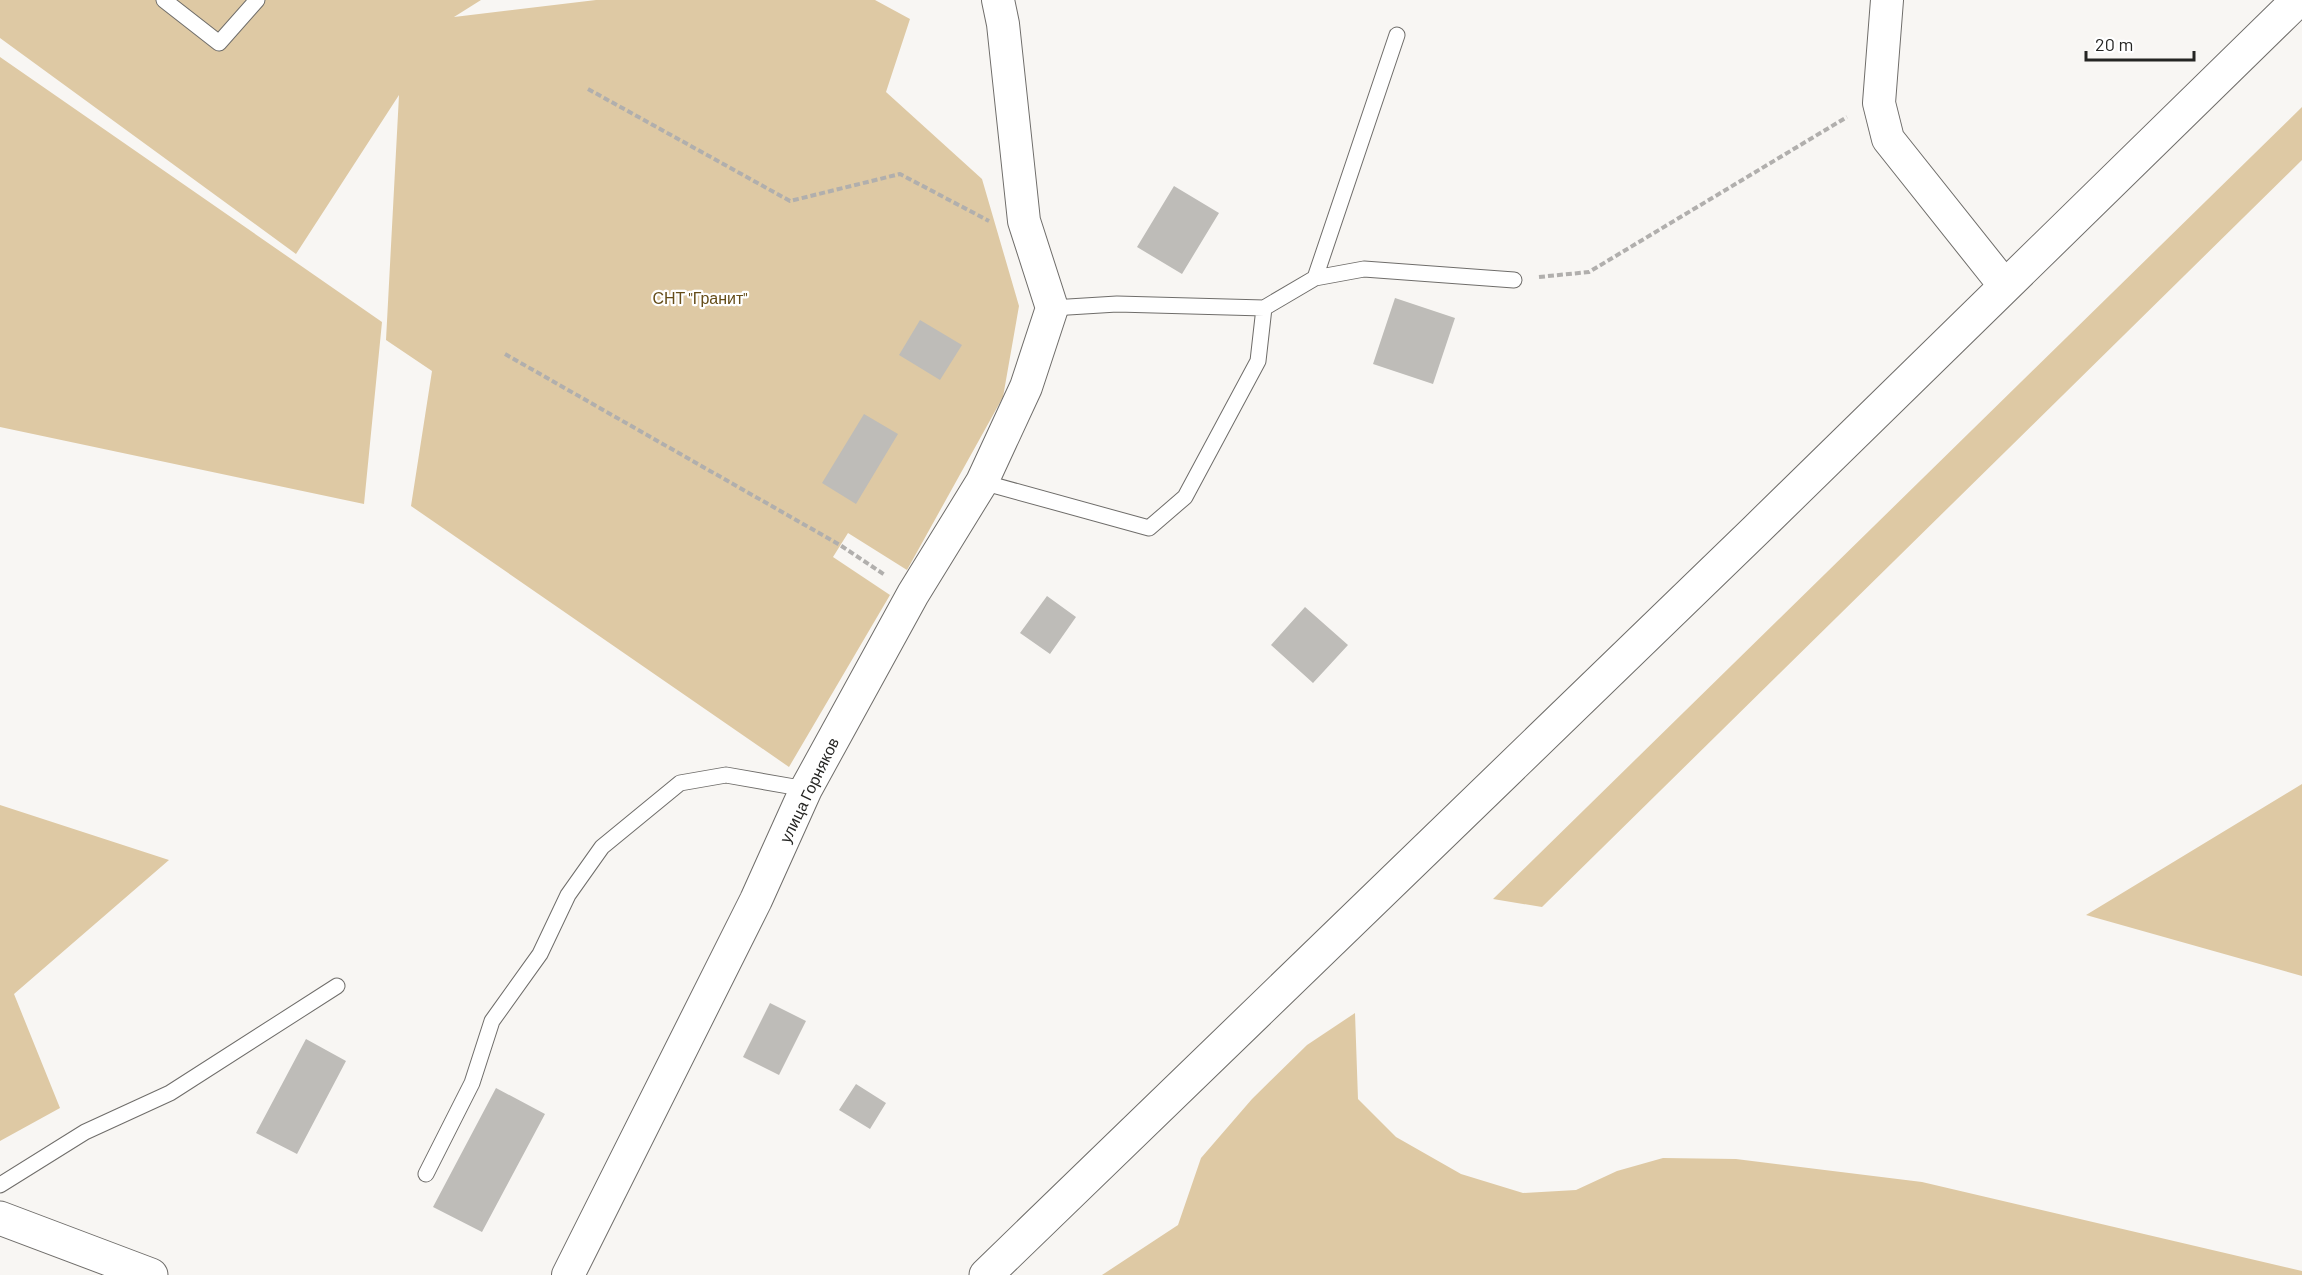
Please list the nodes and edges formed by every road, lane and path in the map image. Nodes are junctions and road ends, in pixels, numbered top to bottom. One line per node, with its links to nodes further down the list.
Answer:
1 (164, 0): 2 (lane)
2 (257, 0)
3 (998, 0): 9 (street)
4 (1887, 0): 8 (street)
5 (2298, 0): 12 (main road)
6 (1397, 35): 10 (lane)
7 (588, 89): 9 (path)
8 (1879, 103): 11 (path); 12 (street)
9 (1024, 221): 13 (street)
10 (1315, 278): 11 (lane); 14 (lane)
11 (1514, 280)
12 (2005, 286): 25 (main road)
13 (1052, 308): 14 (lane); 16 (street, улица Горняков)
14 (1264, 308): 16 (lane)
15 (505, 354): 17 (path)
16 (982, 482): 17 (street, улица Горняков)
17 (913, 594): 18 (street, улица Горняков)
18 (806, 789): 20 (lane); 24 (street, улица Горняков)
19 (337, 986): 21 (lane)
20 (426, 1174)
21 (0, 1185)
22 (0, 1218): 23 (main road)
23 (151, 1275)
24 (568, 1275)
25 (986, 1275)

